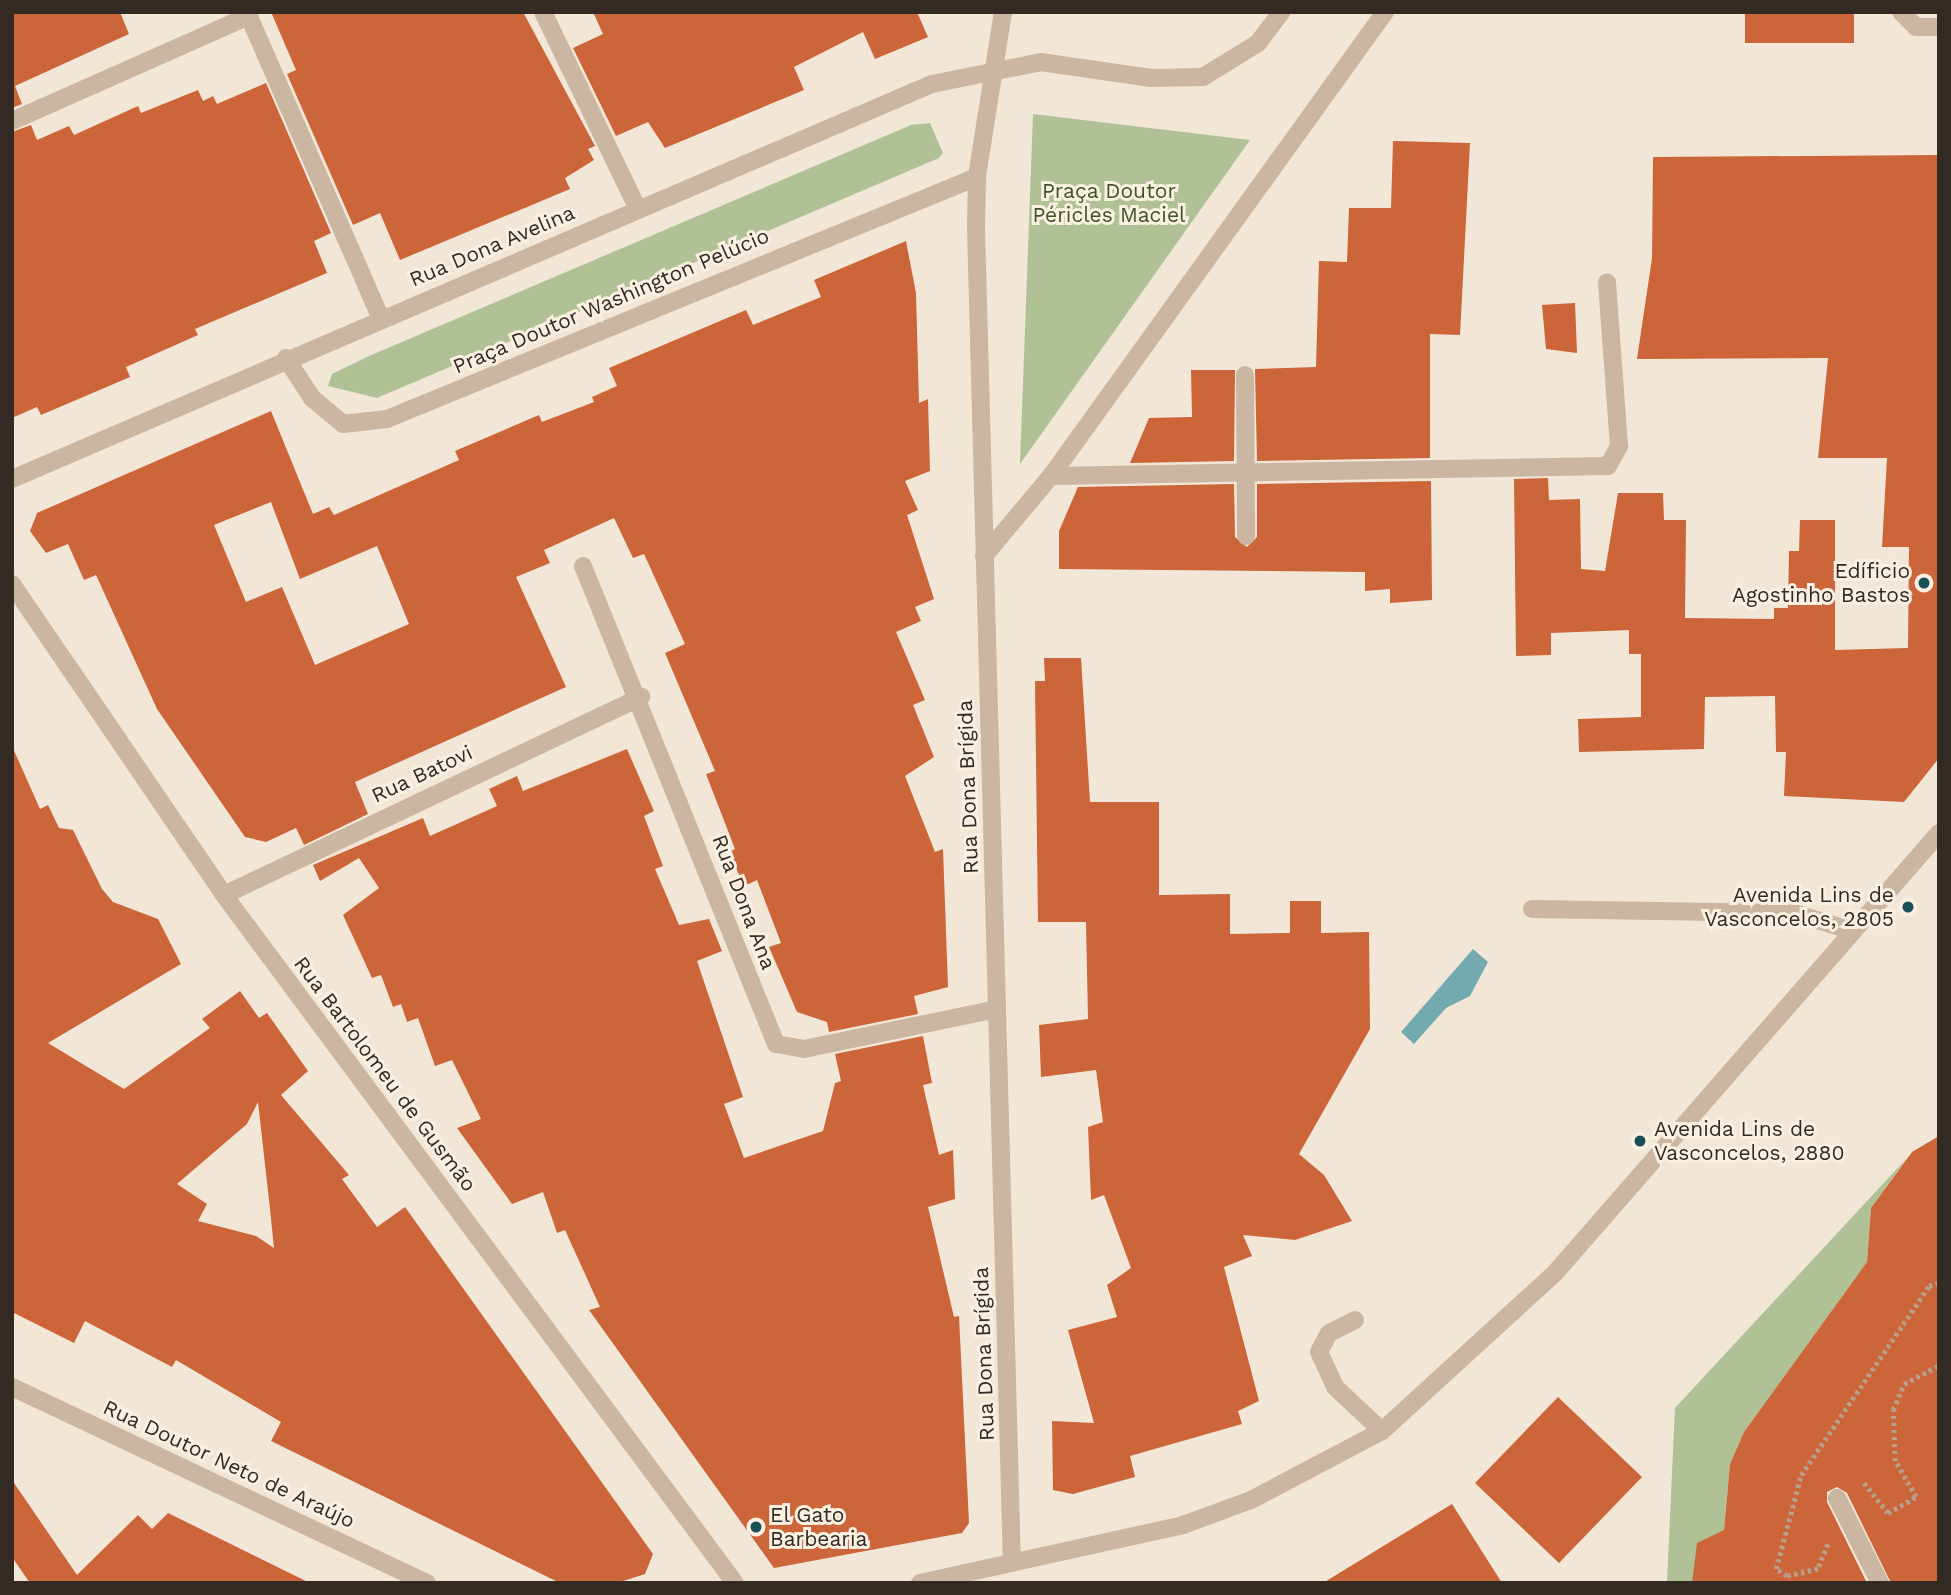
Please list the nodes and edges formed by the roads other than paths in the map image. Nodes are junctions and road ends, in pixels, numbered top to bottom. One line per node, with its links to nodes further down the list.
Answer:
1 (543, 12): 11 (street)
2 (1003, 12): 8 (street, Rua Dona Brígida)
3 (1281, 12): 8 (street, Rua Dona Avelina)
4 (1385, 12): 17 (street)
5 (1901, 12): 7 (street)
6 (248, 14): 9 (street); 13 (street)
7 (1939, 27)
8 (994, 67): 10 (street, Rua Dona Brígida); 11 (street, Rua Dona Avelina)
9 (12, 121)
10 (977, 177): 14 (street, Praça Doutor Washington Pelúcio); 20 (street, Rua Dona Brígida)
11 (638, 209): 13 (street, Rua Dona Avelina)
12 (1607, 282): 16 (street)
13 (381, 318): 14 (street, Rua Dona Avelina)
14 (286, 358): 18 (street, Rua Dona Avelina)
15 (1245, 375): 16 (street)
16 (1246, 473): 17 (street); 19 (street)
17 (1051, 476): 20 (street)
18 (12, 479)
19 (1246, 536)
20 (984, 556): 28 (street, Rua Dona Brígida)
21 (583, 566): 23 (street, Rua Dona Ana)
22 (12, 584): 25 (street, Rua Bartolomeu de Gusmão)
23 (641, 697): 25 (street, Rua Batovi); 28 (street, Rua Dona Ana)
24 (1939, 833): 27 (street)
25 (224, 895): 35 (street, Rua Bartolomeu de Gusmão)
26 (1532, 909): 27 (street)
27 (1853, 931): 31 (street)
28 (997, 1009): 33 (street, Rua Dona Brígida)
29 (1355, 1320): 31 (street)
30 (12, 1387): 34 (street, Rua Doutor Neto de Araújo)
31 (1382, 1431): 33 (street)
32 (1837, 1498): 37 (street)
33 (1012, 1563): 36 (street)
34 (425, 1582)
35 (735, 1583)
36 (920, 1583)
37 (1880, 1583)

